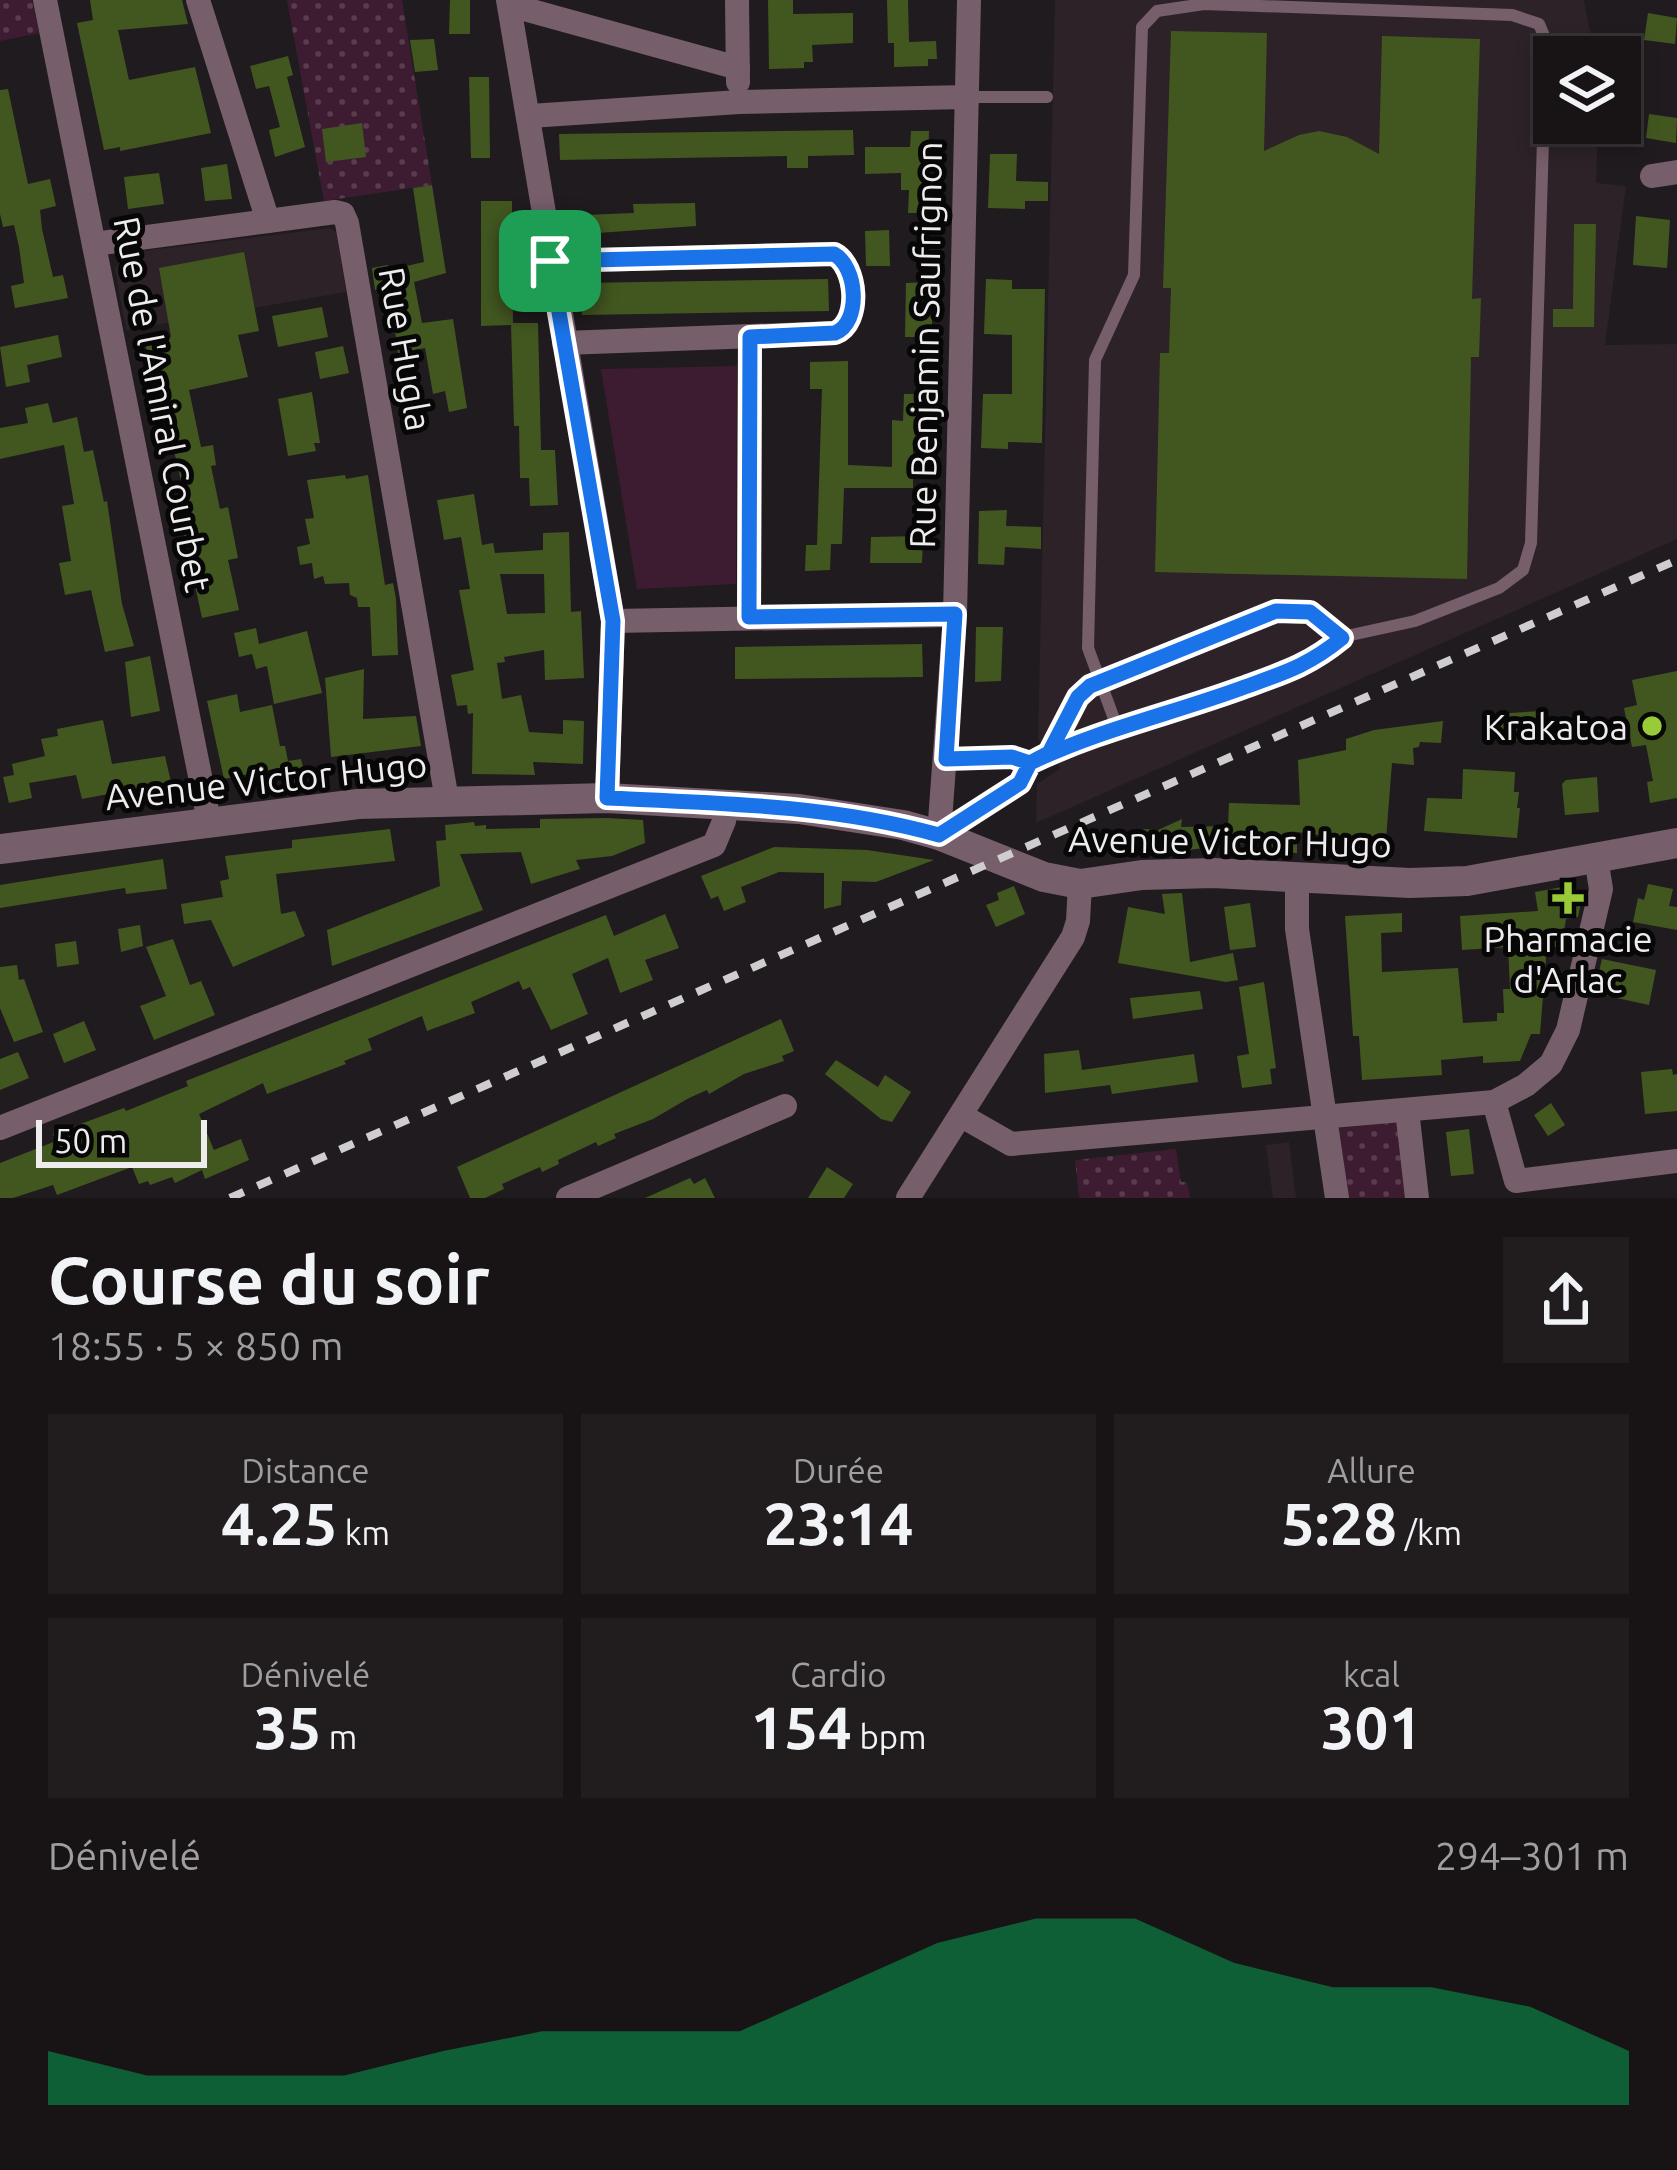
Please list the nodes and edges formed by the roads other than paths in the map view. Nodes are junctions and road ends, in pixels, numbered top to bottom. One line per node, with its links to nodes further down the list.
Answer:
1 (45, 0): 12 (street, Rue de l'Amiral Courbet)
2 (198, 0): 11 (street)
3 (737, 0): 6 (street)
4 (969, 0): 7 (street, Rue Benjamin Saufrignon)
5 (509, 3): 6 (street); 10 (street)
6 (738, 68): 9 (street)
7 (966, 97): 8 (lane); 9 (street); 16 (street, Rue Benjamin Saufrignon)
8 (1047, 97)
9 (739, 102): 10 (street)
10 (530, 116): 13 (street)
11 (268, 220): 12 (street); 26 (street, Rue Hugla)
12 (94, 244): 28 (street, Rue de l'Amiral Courbet)
13 (550, 261): 14 (street); 15 (street)
14 (750, 337): 15 (street); 17 (street)
15 (564, 343): 18 (street)
16 (955, 614): 17 (street); 23 (street, Rue Benjamin Saufrignon)
17 (749, 617): 18 (street)
18 (613, 621): 25 (street)
19 (1342, 638): 20 (lane); 20 (lane); 21 (lane)
20 (1100, 681): 21 (lane); 22 (lane)
21 (1117, 727): 22 (lane)
22 (1049, 753): 24 (lane)
23 (946, 759): 24 (lane); 29 (street, Rue Benjamin Saufrignon)
24 (1030, 763): 29 (lane)
25 (607, 798): 26 (street, Avenue Victor Hugo); 27 (street, Avenue Victor Hugo)
26 (447, 800): 28 (street, Avenue Victor Hugo)
27 (724, 803): 29 (street, Avenue Victor Hugo); 40 (street)
28 (209, 821): 31 (street, Avenue Victor Hugo)
29 (939, 835): 34 (street, Avenue Victor Hugo)
30 (1677, 843): 32 (street, Avenue Victor Hugo)
31 (0, 849)
32 (1596, 859): 33 (street, Avenue Victor Hugo); 35 (street)
33 (1297, 878): 34 (street, Avenue Victor Hugo); 38 (street)
34 (1080, 884): 39 (street)
35 (1494, 1102): 37 (street); 41 (street)
36 (785, 1106): 42 (street)
37 (1407, 1110): 38 (street); 45 (street)
38 (1326, 1114): 39 (street); 44 (street)
39 (962, 1116): 43 (street)
40 (0, 1128)
41 (1677, 1161)
42 (568, 1198)
43 (908, 1198)
44 (1337, 1198)
45 (1418, 1198)

